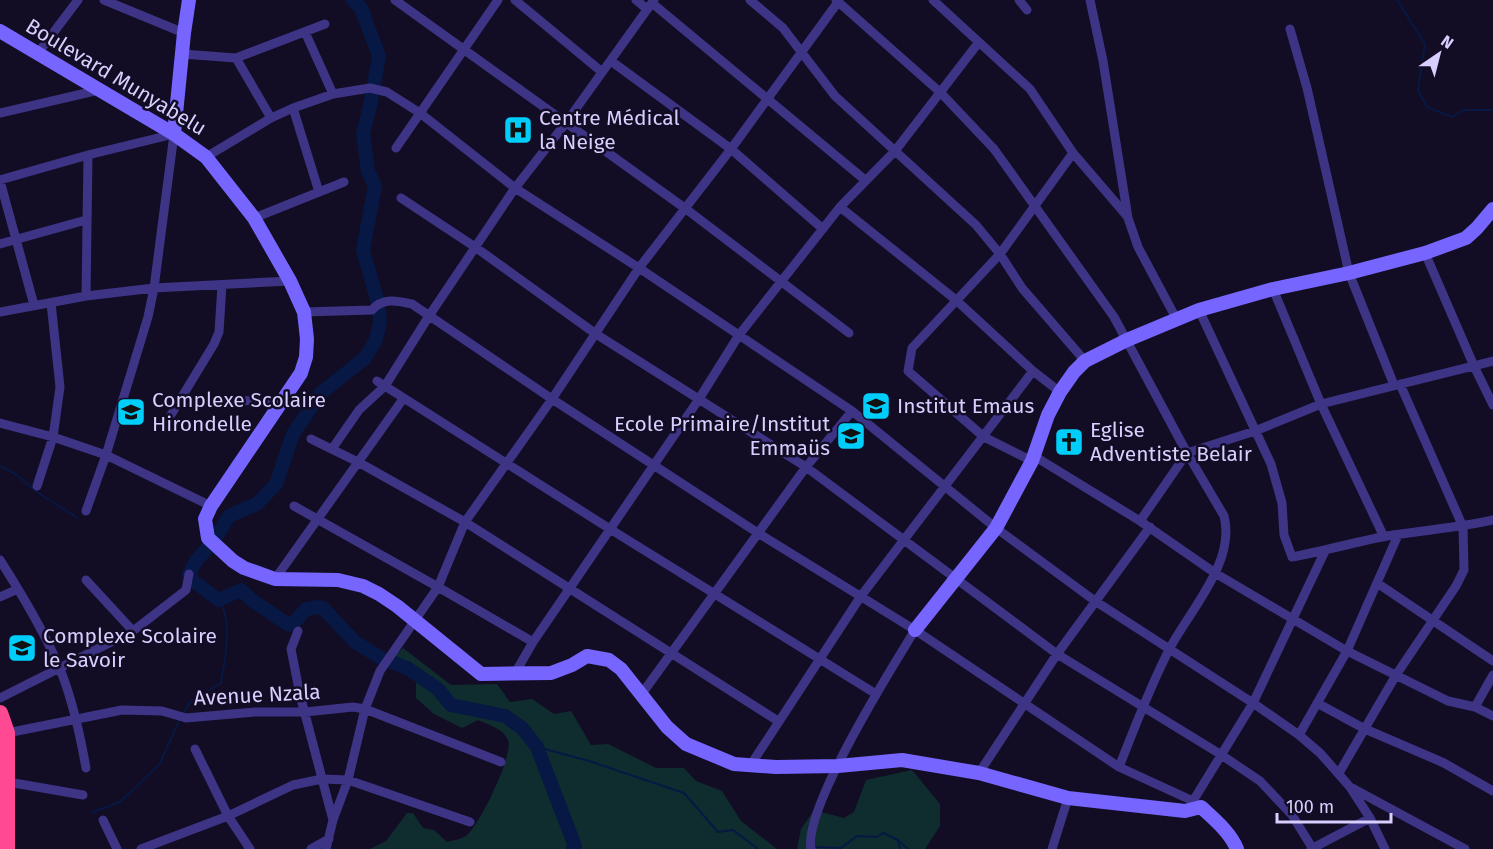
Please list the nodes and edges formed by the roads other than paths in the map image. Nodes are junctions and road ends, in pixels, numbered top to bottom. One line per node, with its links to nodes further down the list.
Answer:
1 (78, 0): 23 (street)
2 (104, 0): 19 (street)
3 (189, 0): 19 (street)
4 (395, 0): 21 (street)
5 (498, 0): 21 (street)
6 (515, 0): 27 (street)
7 (636, 0): 13 (street)
8 (750, 0): 22 (street)
9 (933, 0): 20 (street)
10 (1019, 0): 14 (street)
11 (1090, 0): 55 (street)
12 (837, 1): 22 (street); 29 (street)
13 (651, 4): 26 (street); 31 (street)
14 (1027, 10)
15 (325, 24): 18 (street)
16 (1290, 29): 64 (street)
17 (0, 32): 23 (street, Boulevard Munyabelu)
18 (305, 32): 25 (street); 30 (street)
19 (184, 33): 24 (street)
20 (979, 42): 29 (street); 41 (street)
21 (462, 49): 34 (street); 36 (street)
22 (802, 52): 31 (street); 40 (street)
23 (38, 53): 28 (street, Boulevard Munyabelu)
24 (182, 54): 25 (street); 37 (street)
25 (236, 58): 35 (street)
26 (611, 61): 27 (street); 39 (street)
27 (602, 72): 36 (street)
28 (99, 90): 33 (street); 37 (street, Boulevard Munyabelu)
29 (941, 93): 40 (street); 50 (street)
30 (333, 94): 32 (street); 34 (street)
31 (767, 100): 39 (street); 44 (street)
32 (293, 108): 35 (street); 48 (street)
33 (0, 113)
34 (420, 113): 38 (street); 47 (street)
35 (271, 118): 43 (street)
36 (565, 124): 47 (street); 52 (street)
37 (174, 134): 42 (street); 43 (street, Boulevard Munyabelu); 68 (street)
38 (396, 148)
39 (731, 149): 52 (street); 57 (street)
40 (895, 152): 44 (street); 62 (street)
41 (1073, 153): 50 (street); 55 (street)
42 (88, 155): 45 (street); 56 (street)
43 (206, 157): 54 (street, Boulevard Munyabelu)
44 (865, 180): 51 (street)
45 (0, 181): 58 (street)
46 (344, 182): 48 (street)
47 (515, 188): 60 (street); 63 (street)
48 (319, 192): 54 (street)
49 (401, 198): 60 (street)
50 (1035, 205): 62 (street); 82 (street)
51 (840, 207): 57 (street); 71 (street)
52 (686, 209): 63 (street); 65 (street)
53 (1491, 216): 61 (street)
54 (254, 218): 66 (street, Boulevard Munyabelu)
55 (1128, 218): 78 (street)
56 (87, 220): 58 (street); 70 (street)
57 (823, 229): 65 (street)
58 (16, 240): 59 (street); 73 (street)
59 (0, 244)
60 (475, 248): 77 (street); 80 (street)
61 (1425, 253): 64 (street); 85 (street)
62 (1000, 254): 71 (street); 83 (street)
63 (639, 268): 80 (street); 81 (street)
64 (1349, 273): 69 (street); 88 (street)
65 (780, 280): 79 (street); 81 (street)
66 (290, 281): 67 (street); 76 (street, Boulevard Munyabelu)
67 (222, 285): 68 (street); 94 (street)
68 (154, 288): 70 (street); 106 (street)
69 (1273, 289): 74 (street); 95 (street)
70 (86, 296): 72 (street)
71 (956, 300): 86 (street); 102 (street)
72 (51, 303): 73 (street); 101 (street)
73 (34, 305): 75 (street)
74 (1199, 310): 78 (street); 100 (street)
75 (0, 312)
76 (304, 312): 77 (street); 90 (street, Boulevard Munyabelu)
77 (429, 316): 87 (street); 92 (street)
78 (1177, 320): 82 (street)
79 (849, 333)
80 (596, 334): 92 (street); 93 (street)
81 (739, 335): 93 (street); 97 (street)
82 (1127, 340): 83 (street); 105 (street)
83 (1085, 361): 89 (street)
84 (1493, 361): 85 (street)
85 (1474, 366): 88 (street); 96 (street)
86 (1033, 371): 89 (street); 102 (street)
87 (381, 384): 91 (street); 104 (street)
88 (1397, 384): 95 (street); 122 (street)
89 (1060, 392): 107 (street)
90 (285, 399): 94 (street); 114 (street, Boulevard Munyabelu)
91 (403, 399): 108 (street); 110 (street)
92 (552, 399): 109 (street); 110 (street)
93 (699, 399): 109 (street); 111 (street)
94 (178, 404): 99 (street)
95 (1321, 404): 100 (street); 127 (street)
96 (1493, 405)
97 (852, 411): 111 (street); 113 (street)
98 (0, 423): 101 (street)
99 (166, 423)
100 (1255, 431): 105 (street); 129 (street)
101 (53, 437): 106 (street); 112 (street)
102 (984, 437): 107 (street); 113 (street)
103 (311, 440): 104 (street)
104 (332, 449): 108 (street)
105 (1187, 453): 119 (street); 131 (street)
106 (106, 455): 114 (street); 116 (street)
107 (1033, 459): 119 (street); 123 (street)
108 (358, 462): 117 (street); 120 (street)
109 (654, 463): 124 (street); 125 (street)
110 (507, 464): 120 (street); 124 (street)
111 (806, 466): 125 (street); 128 (street)
112 (37, 486)
113 (944, 486): 123 (street); 128 (street)
114 (211, 506): 133 (street)
115 (294, 506): 117 (street)
116 (86, 511)
117 (318, 520): 133 (street); 137 (street)
118 (1493, 520): 122 (street)
119 (1140, 521): 121 (street)
120 (465, 522): 137 (street); 139 (street)
121 (1150, 527): 131 (street); 143 (street)
122 (1463, 527): 126 (street); 146 (street)
123 (996, 528): 135 (street); 143 (street)
124 (610, 529): 139 (street); 140 (street)
125 (758, 533): 140 (street); 141 (street)
126 (1398, 535): 127 (street); 136 (street)
127 (1384, 537): 129 (street)
128 (903, 539): 135 (street); 141 (street)
129 (1325, 551): 144 (street)
130 (0, 560): 138 (street)
131 (1215, 573): 144 (street); 151 (street)
132 (189, 574): 148 (street)
133 (275, 579): 145 (street)
134 (86, 580): 148 (street)
135 (957, 580): 147 (street); 154 (street)
136 (1377, 583): 146 (street); 152 (street)
137 (438, 587): 145 (street); 150 (street)
138 (18, 588): 142 (street); 157 (street)
139 (569, 589): 150 (street); 153 (street)
140 (715, 594): 153 (street); 155 (street)
141 (861, 596): 147 (street); 155 (street)
142 (0, 597)
143 (1095, 601): 151 (street); 154 (street)
144 (1293, 619): 152 (street); 164 (street)
145 (415, 620): 158 (street); 169 (street)
146 (1433, 620): 156 (street); 159 (street)
147 (915, 630): 162 (street); 166 (street)
148 (133, 631): 157 (street)
149 (298, 631): 170 (street)
150 (533, 642): 158 (street)
151 (1170, 648): 164 (street); 167 (street)
152 (1347, 651): 159 (street); 165 (street)
153 (671, 653): 161 (street); 174 (street)
154 (1057, 654): 166 (street); 167 (street)
155 (821, 659): 162 (street); 174 (street)
156 (1493, 661)
157 (60, 669): 163 (street); 173 (street)
158 (514, 675): 161 (street)
159 (1396, 675): 168 (street); 175 (street)
160 (1493, 675): 168 (street)
161 (641, 694): 181 (street)
162 (876, 694): 182 (street)
163 (0, 698)
164 (1254, 703): 177 (street); 179 (street)
165 (1317, 703): 175 (street); 177 (street)
166 (1023, 704): 183 (street); 185 (street)
167 (1143, 707): 179 (street); 183 (street)
168 (1475, 707): 172 (street)
169 (365, 709): 170 (street, Avenue Nzala); 180 (street, Avenue Nzala); 188 (street)
170 (305, 712): 173 (street, Avenue Nzala); 187 (street)
171 (0, 713): 176 (highway)
172 (1493, 716)
173 (76, 718): 176 (street, Avenue Nzala); 184 (street)
174 (778, 721): 181 (street)
175 (1365, 729): 186 (street); 191 (street)
176 (6, 732): 189 (highway)
177 (1299, 735): 186 (street)
178 (195, 749): 195 (street)
179 (1220, 754): 194 (street); 209 (street)
180 (501, 762)
181 (750, 766): 182 (street)
182 (838, 766): 185 (street); 201 (street)
183 (1119, 767): 194 (street)
184 (86, 768)
185 (979, 772): 193 (street)
186 (1339, 772): 190 (street)
187 (322, 779): 188 (street); 195 (street); 198 (street)
188 (348, 780): 198 (street); 199 (street)
189 (8, 782): 192 (street); 202 (highway)
190 (1350, 787): 196 (street); 211 (street)
191 (1493, 791)
192 (82, 795)
193 (1068, 798): 194 (street); 207 (street)
194 (1197, 804): 208 (street)
195 (228, 816): 204 (street); 205 (street)
196 (1370, 818): 209 (street); 210 (street)
197 (103, 820): 203 (street)
198 (333, 820): 200 (street)
199 (470, 822)
200 (327, 844): 206 (street)
201 (810, 846)
202 (8, 849)
203 (117, 849)
204 (141, 849)
205 (250, 849)
206 (311, 849)
207 (1052, 849)
208 (1237, 849)
209 (1312, 849)
210 (1385, 849)
211 (1465, 849)

